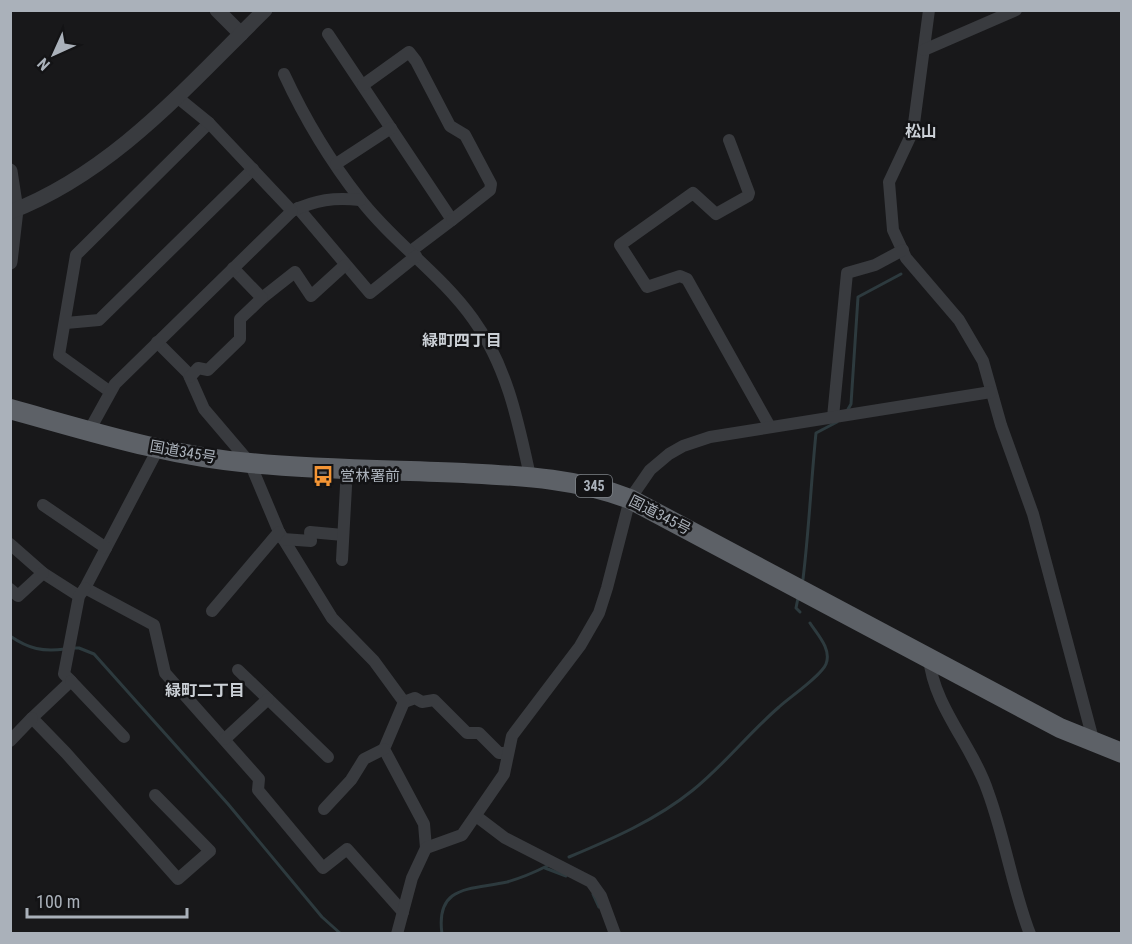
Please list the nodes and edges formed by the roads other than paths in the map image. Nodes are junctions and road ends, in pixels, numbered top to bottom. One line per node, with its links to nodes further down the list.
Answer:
1 (217, 10): 5 (street)
2 (265, 10): 5 (street)
3 (929, 10): 7 (street)
4 (1016, 10): 7 (street)
5 (241, 34): 10 (street)
6 (328, 34): 9 (street)
7 (924, 50): 21 (street)
8 (284, 74): 14 (street)
9 (363, 85): 12 (street); 20 (street)
10 (177, 97): 11 (street); 19 (street)
11 (209, 123): 15 (street); 27 (street)
12 (391, 128): 14 (street); 20 (street)
13 (729, 140): 34 (street)
14 (336, 164): 17 (street)
15 (253, 169): 18 (street); 27 (street)
16 (10, 171): 19 (street)
17 (360, 200): 18 (street); 22 (street)
18 (295, 209): 24 (street); 25 (street)
19 (13, 211): 23 (street)
20 (452, 220): 22 (street)
21 (903, 250): 31 (street); 33 (street)
22 (413, 254): 24 (street); 39 (street)
23 (10, 262)
24 (345, 265): 26 (street)
25 (233, 268): 26 (street); 28 (street)
26 (262, 298): 29 (street)
27 (66, 323): 30 (street)
28 (157, 342): 29 (street); 30 (street)
29 (190, 377): 37 (street)
30 (110, 391): 35 (street)
31 (991, 392): 33 (street); 60 (street)
32 (10, 409): 35 (highway, 国道345号 / 345)
33 (832, 417): 34 (street)
34 (770, 428): 40 (street)
35 (89, 431): 36 (highway, 国道345号 / 345)
36 (158, 449): 37 (highway, 国道345号 / 345); 45 (street)
37 (250, 463): 38 (highway, 国道345号 / 345); 43 (street)
38 (346, 468): 39 (highway, 国道345号 / 345); 42 (street)
39 (530, 476): 40 (highway, 国道345号 / 345)
40 (630, 498): 51 (highway, 国道345号 / 345); 62 (street)
41 (43, 505): 45 (street)
42 (343, 535): 43 (street); 46 (street)
43 (281, 536): 50 (street); 55 (street)
44 (10, 544): 47 (street)
45 (106, 548): 49 (street)
46 (342, 560)
47 (43, 573): 48 (street); 49 (street)
48 (10, 589)
49 (82, 592): 53 (street); 58 (street)
50 (212, 611)
51 (929, 657): 60 (highway, 国道345号 / 345); 72 (street)
52 (238, 670): 54 (street)
53 (71, 681): 56 (street); 57 (street)
54 (267, 699): 58 (street); 64 (street)
55 (404, 702): 61 (street); 62 (street)
56 (32, 718): 59 (street); 65 (street)
57 (124, 737)
58 (225, 739): 69 (street)
59 (10, 741)
60 (1094, 743): 63 (highway, 国道345号 / 345)
61 (384, 749): 66 (street); 68 (street)
62 (508, 753): 67 (street)
63 (1122, 753)
64 (328, 757)
65 (156, 795)
66 (324, 809)
67 (476, 816): 68 (street); 71 (street)
68 (426, 848): 69 (street)
69 (403, 912): 70 (street)
70 (397, 933)
71 (615, 933)
72 (1030, 933)

